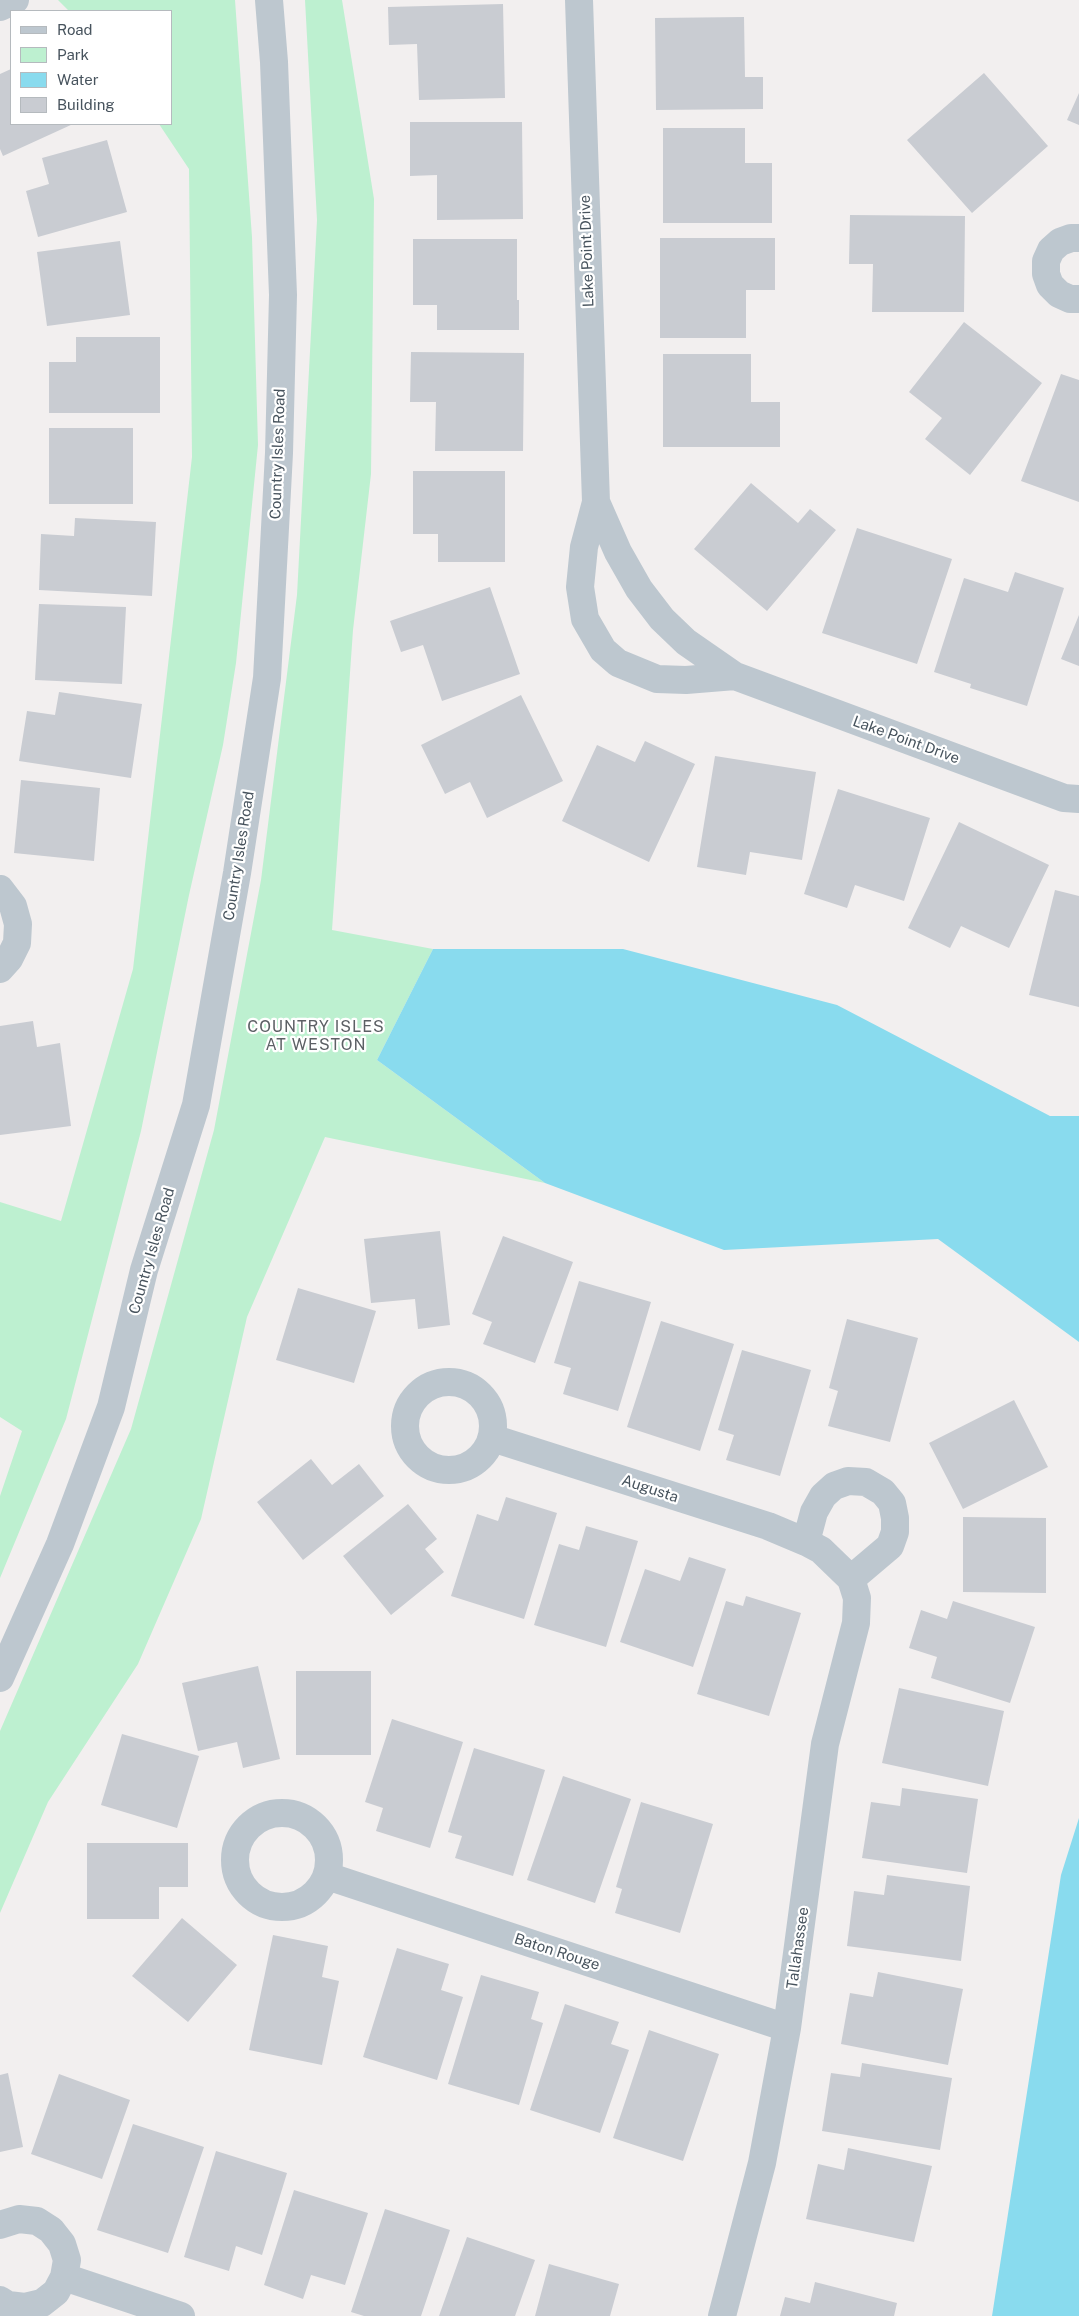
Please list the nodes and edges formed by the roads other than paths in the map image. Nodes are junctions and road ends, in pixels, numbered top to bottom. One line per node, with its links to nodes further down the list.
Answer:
1 (15, 0): 4 (street)
2 (269, 0): 15 (street, Country Isles Road)
3 (579, 0): 7 (street, Lake Point Drive)
4 (0, 7)
5 (1079, 238): 6 (street)
6 (1079, 299)
7 (596, 502): 8 (street, Lake Point Drive); 8 (street, Lake Point Drive)
8 (735, 676): 9 (street, Lake Point Drive)
9 (1079, 799)
10 (0, 890): 11 (street)
11 (0, 968)
12 (492, 1438): 13 (street, Augusta)
13 (806, 1542): 14 (street); 14 (street)
14 (851, 1579): 17 (street, Tallahassee)
15 (0, 1678)
16 (327, 1876): 17 (street, Baton Rouge)
17 (787, 2028): 22 (street, Tallahassee)
18 (0, 2225): 19 (street)
19 (64, 2277): 20 (street); 21 (street)
20 (0, 2300)
21 (180, 2316)
22 (722, 2316)

